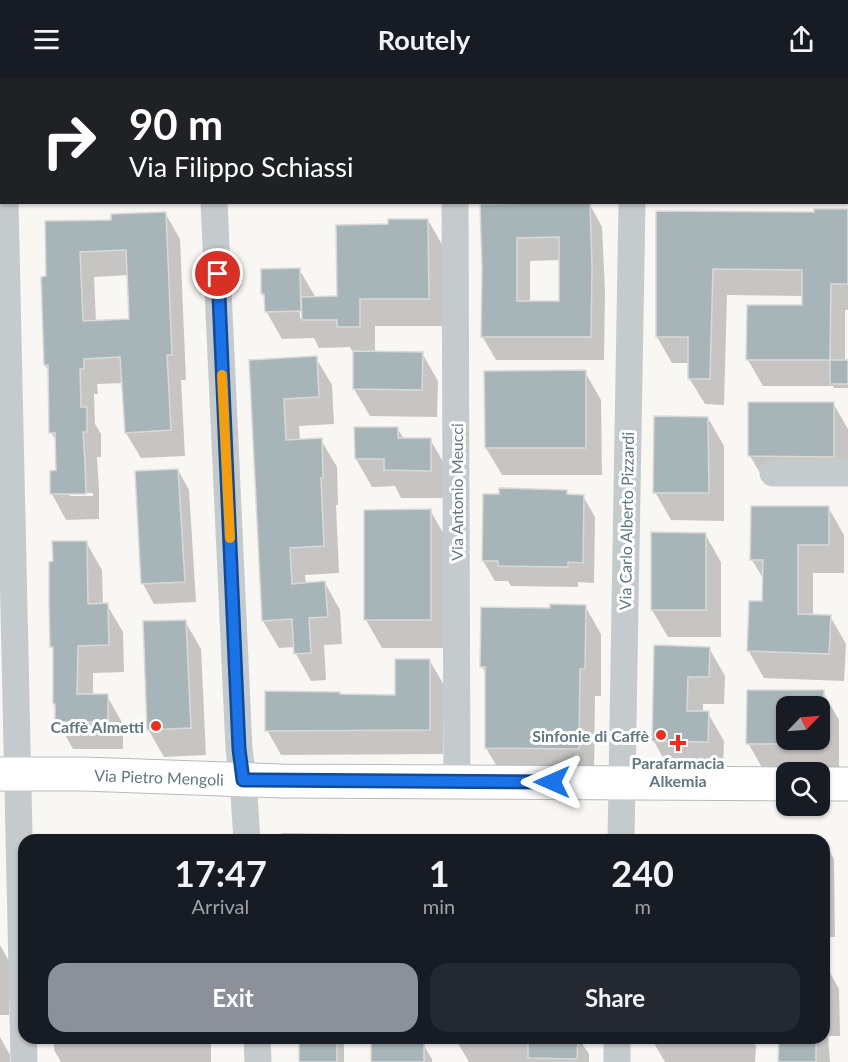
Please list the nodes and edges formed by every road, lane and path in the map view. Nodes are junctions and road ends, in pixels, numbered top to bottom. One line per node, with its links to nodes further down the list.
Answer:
1 (5, 204): 7 (street)
2 (214, 204): 8 (street)
3 (455, 204): 9 (street, Via Antonio Meucci)
4 (632, 204): 10 (street, Via Carlo Alberto Pizzardi)
5 (773, 473): 6 (street)
6 (848, 473)
7 (9, 775): 8 (main road, Via Pietro Mengoli); 16 (street)
8 (243, 780): 9 (main road, Via Pietro Mengoli); 14 (street)
9 (457, 782): 10 (main road, Via Pietro Mengoli)
10 (622, 783): 11 (main road, Via Pietro Mengoli); 15 (street, Via Carlo Alberto Pizzardi)
11 (776, 784)
12 (830, 784): 13 (main road)
13 (848, 784)
14 (247, 834)
15 (621, 834)
16 (18, 947)
17 (23, 1044): 20 (street)
18 (257, 1044): 21 (street)
19 (617, 1044): 22 (street)
20 (24, 1062)
21 (258, 1062)
22 (617, 1062)

